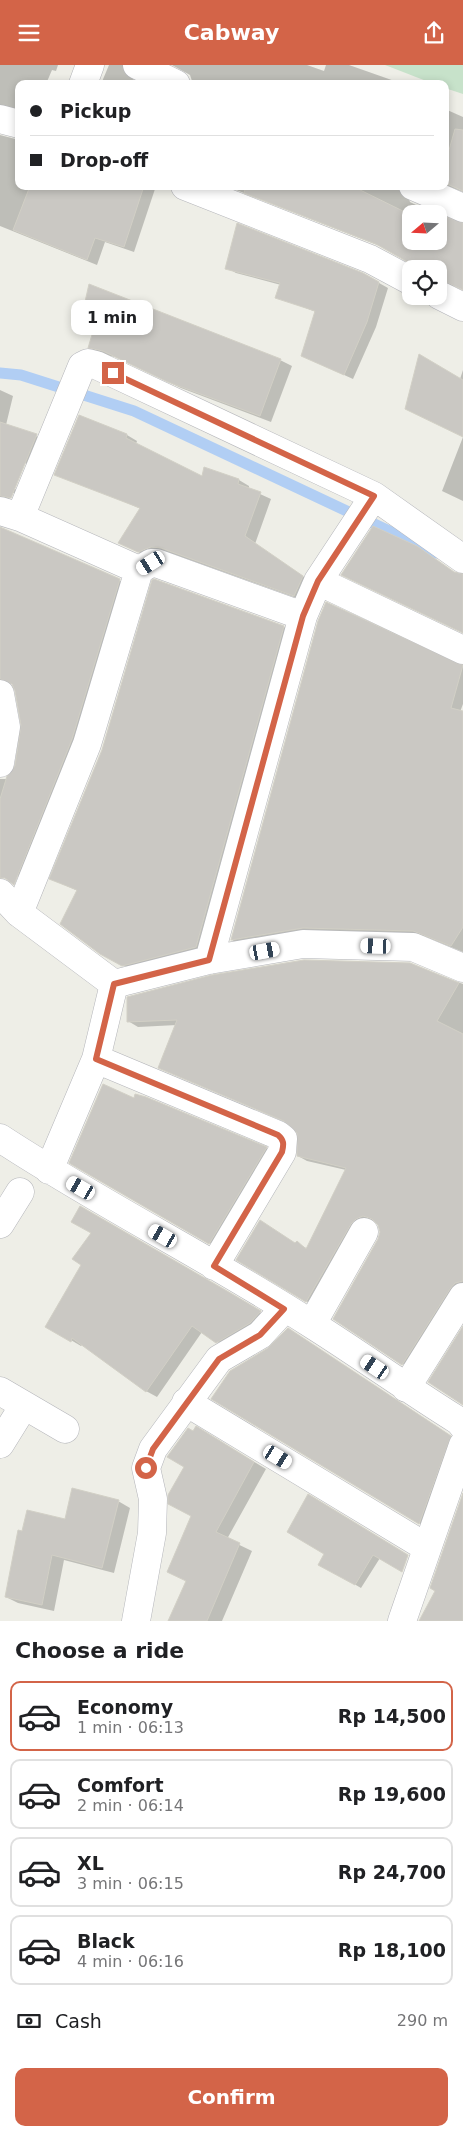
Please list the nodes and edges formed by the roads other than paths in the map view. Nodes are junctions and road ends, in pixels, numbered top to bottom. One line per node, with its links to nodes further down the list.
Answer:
1 (90, 65): 3 (street)
2 (137, 65): 4 (street)
3 (84, 80)
4 (168, 80)
5 (0, 119): 6 (street)
6 (15, 124)
7 (195, 190): 10 (street)
8 (421, 190): 9 (street)
9 (463, 208)
10 (402, 276)
11 (447, 299): 12 (street)
12 (463, 307)
13 (374, 496): 14 (street); 15 (street); 17 (street)
14 (10, 514): 16 (street)
15 (463, 559)
16 (140, 570): 18 (street); 23 (street)
17 (318, 581): 18 (street); 19 (street)
18 (303, 616): 24 (street)
19 (463, 651)
20 (0, 694): 21 (street)
21 (0, 763)
22 (0, 893): 23 (street)
23 (20, 913): 26 (street)
24 (209, 960): 25 (street); 26 (street)
25 (463, 968)
26 (114, 984): 27 (street)
27 (96, 1059): 29 (street); 33 (street)
28 (0, 1138): 29 (street)
29 (49, 1170): 33 (street)
30 (20, 1192): 31 (street)
31 (0, 1224)
32 (364, 1232): 36 (street)
33 (214, 1266): 34 (street)
34 (284, 1309): 36 (street); 39 (street)
35 (459, 1311): 37 (street)
36 (312, 1324): 37 (street)
37 (406, 1388): 41 (street)
38 (0, 1391): 40 (street)
39 (186, 1401): 45 (street); 46 (street)
40 (24, 1407): 42 (street); 43 (street)
41 (463, 1426)
42 (65, 1429)
43 (0, 1444)
44 (463, 1445): 45 (street)
45 (426, 1547): 47 (street)
46 (136, 1621)
47 (402, 1621)

